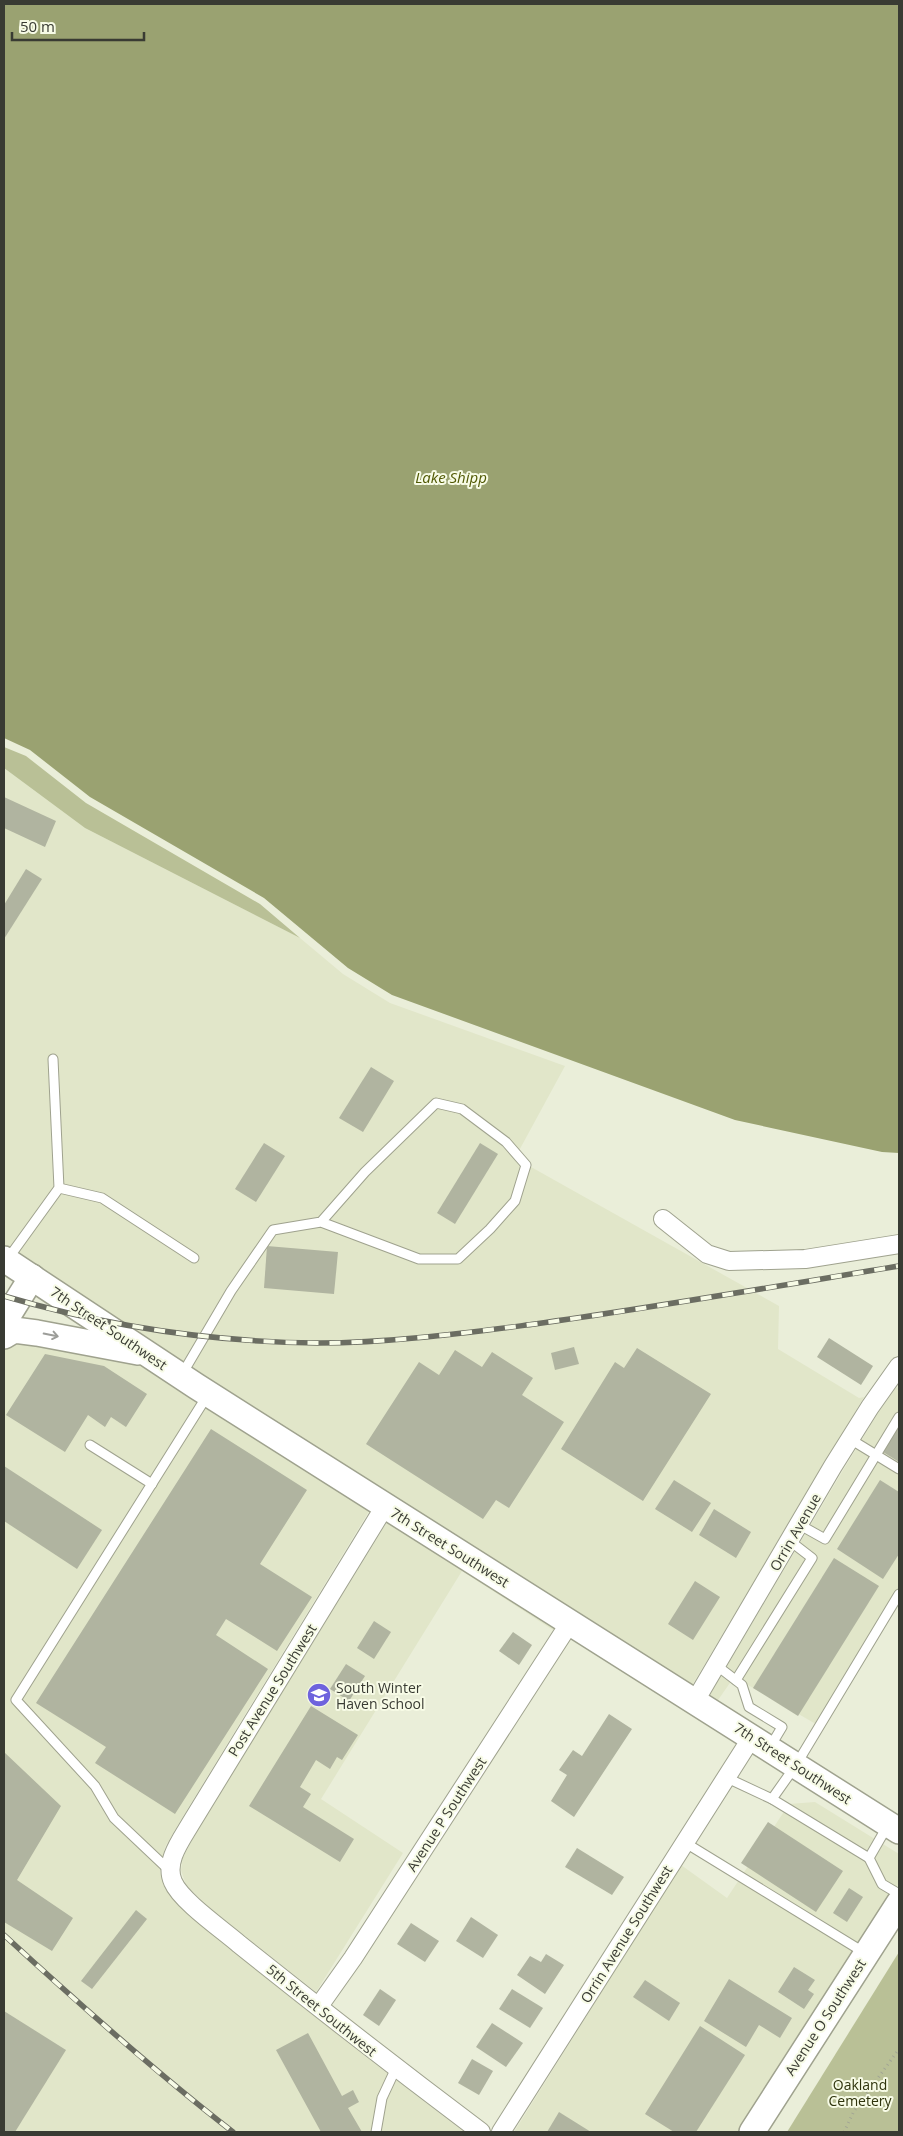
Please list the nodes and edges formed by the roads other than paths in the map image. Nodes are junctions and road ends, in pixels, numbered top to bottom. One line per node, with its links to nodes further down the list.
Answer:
1 (54, 1059): 2 (lane)
2 (60, 1188): 6 (lane); 7 (lane)
3 (663, 1219): 5 (street)
4 (321, 1222): 4 (lane); 13 (lane)
5 (899, 1244)
6 (194, 1258)
7 (5, 1260): 8 (street, 7th Street Southwest)
8 (32, 1277): 9 (street); 11 (street, 7th Street Southwest)
9 (4, 1322)
10 (4, 1336): 11 (street, one-way to 11)
11 (148, 1354): 13 (street, 7th Street Southwest)
12 (899, 1366): 16 (street, Orrin Avenue)
13 (181, 1376): 14 (street, 7th Street Southwest)
14 (209, 1394): 20 (lane); 21 (street, 7th Street Southwest)
15 (899, 1417): 18 (lane)
16 (850, 1439): 18 (lane); 22 (street, Orrin Avenue)
17 (90, 1445): 20 (lane)
18 (876, 1455): 19 (lane); 22 (lane)
19 (899, 1469)
20 (152, 1484): 36 (lane)
21 (385, 1506): 25 (street, 7th Street Southwest); 36 (street, Post Avenue Southwest)
22 (800, 1525): 23 (street, Orrin Avenue)
23 (790, 1541): 26 (street, Orrin Avenue); 27 (lane)
24 (899, 1594): 30 (lane)
25 (571, 1621): 28 (street, 7th Street Southwest); 40 (street, Avenue P Southwest)
26 (716, 1665): 27 (lane); 28 (street, Orrin Avenue)
27 (736, 1680): 29 (lane)
28 (695, 1701): 29 (street, 7th Street Southwest)
29 (761, 1742): 30 (street, 7th Street Southwest); 31 (street, Orrin Avenue Southwest)
30 (796, 1765): 32 (lane); 33 (street, 7th Street Southwest)
31 (725, 1777): 32 (lane); 34 (street, Orrin Avenue Southwest)
32 (772, 1799): 35 (lane)
33 (894, 1828): 35 (lane)
34 (684, 1842): 39 (lane); 44 (street, Orrin Avenue Southwest)
35 (869, 1858): 37 (lane)
36 (171, 1875): 40 (street, 5th Street Southwest)
37 (899, 1894)
38 (899, 1903): 39 (street, Avenue O Southwest)
39 (867, 1954): 45 (street, Avenue O Southwest)
40 (319, 2006): 41 (street, 5th Street Southwest)
41 (396, 2068): 42 (lane); 43 (street, 5th Street Southwest)
42 (376, 2132)
43 (482, 2132)
44 (501, 2132)
45 (752, 2132)

